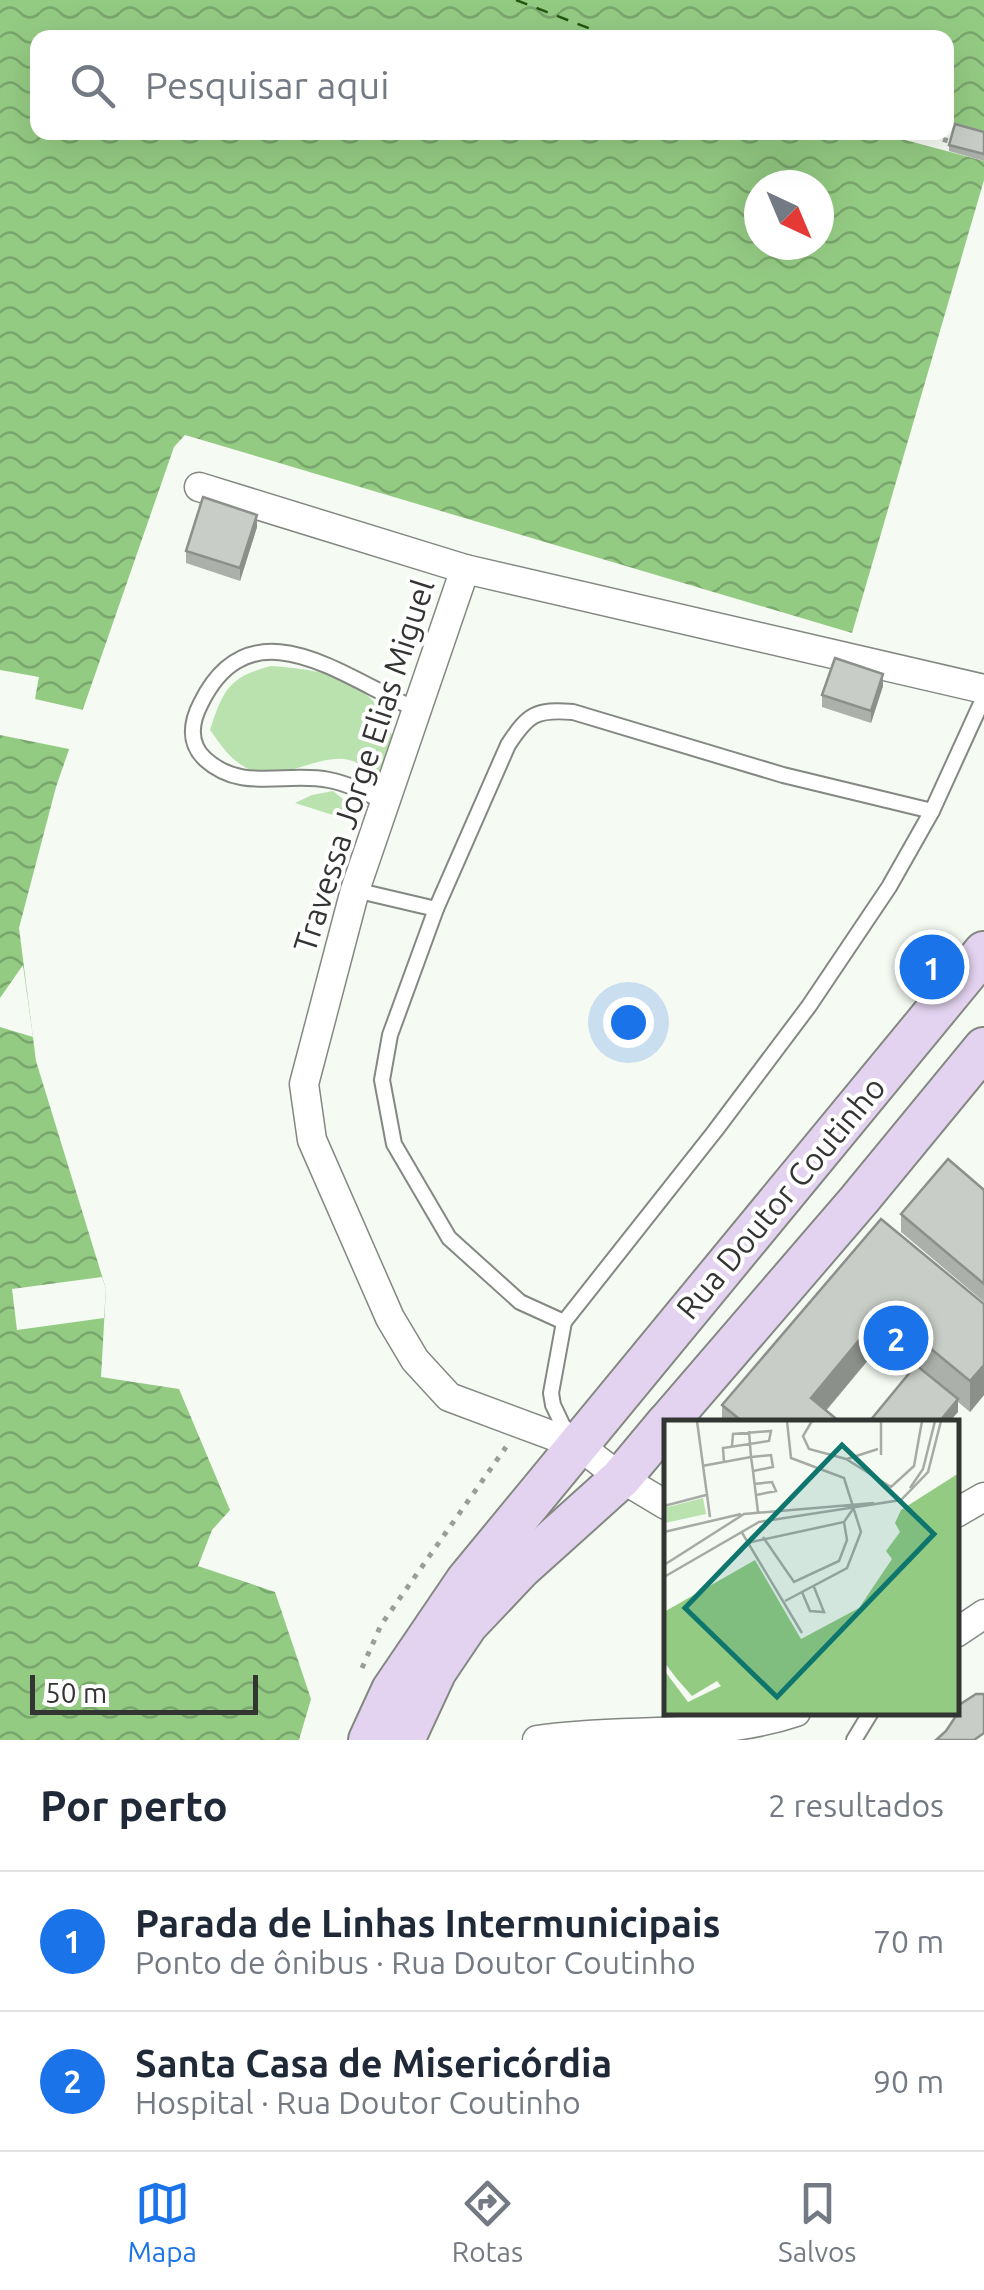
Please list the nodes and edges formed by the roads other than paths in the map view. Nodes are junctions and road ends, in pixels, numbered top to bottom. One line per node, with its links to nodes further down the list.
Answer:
1 (199, 487): 2 (street)
2 (465, 569): 3 (street, Travessa Jorge Elias Miguel); 5 (street, Travessa Jorge Elias Miguel)
3 (984, 689)
4 (984, 697): 7 (lane)
5 (418, 710): 6 (street, Travessa Jorge Elias Miguel); 6 (lane)
6 (386, 803): 8 (street, Travessa Jorge Elias Miguel)
7 (932, 811): 9 (lane); 12 (lane)
8 (356, 890): 9 (lane); 15 (street, Travessa Jorge Elias Miguel)
9 (436, 908): 12 (lane)
10 (984, 952): 15 (main road, Rua Doutor Coutinho)
11 (984, 1048): 13 (main road, Rua Doutor Coutinho)
12 (564, 1322): 15 (lane)
13 (670, 1420)
14 (664, 1427): 16 (main road, Rua Doutor Coutinho)
15 (579, 1443): 16 (street, Travessa Jorge Elias Miguel); 24 (main road, Rua Doutor Coutinho)
16 (620, 1478): 18 (street, Travessa Jorge Elias Miguel); 25 (main road, Rua Doutor Coutinho)
17 (984, 1497): 19 (street)
18 (664, 1503)
19 (959, 1511)
20 (984, 1614): 21 (street)
21 (959, 1631)
22 (787, 1715): 26 (street)
23 (869, 1715): 27 (lane)
24 (369, 1740)
25 (404, 1740)
26 (537, 1740)
27 (854, 1740)

